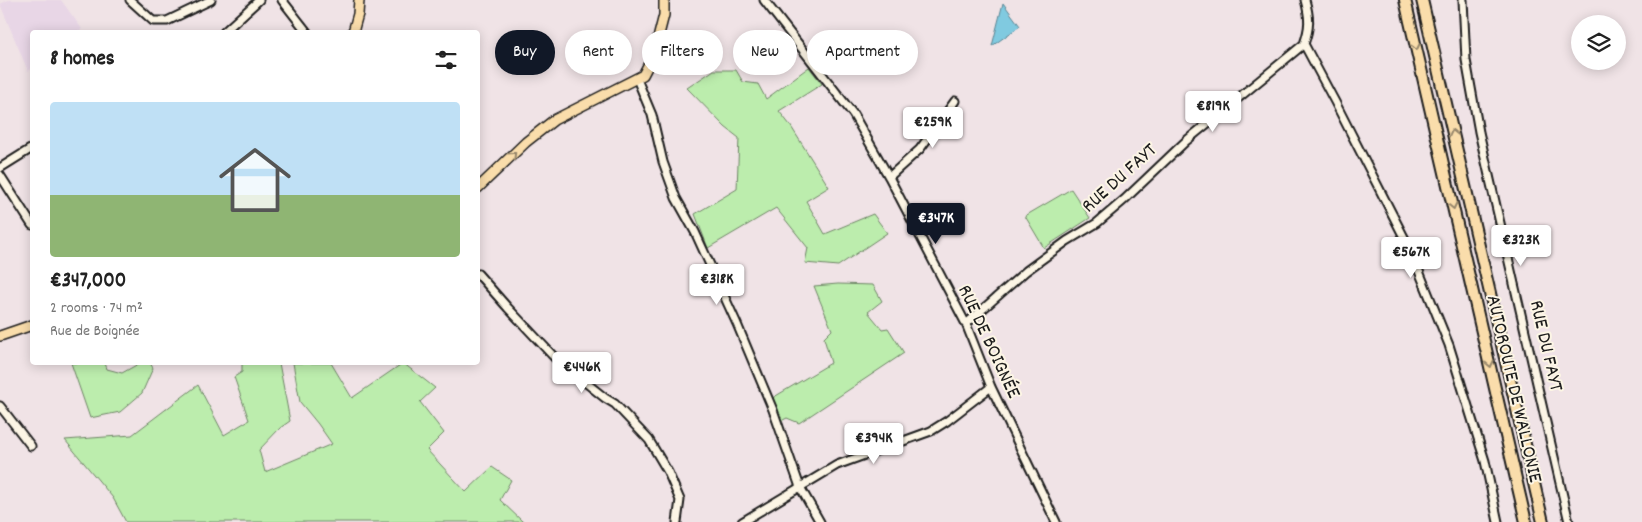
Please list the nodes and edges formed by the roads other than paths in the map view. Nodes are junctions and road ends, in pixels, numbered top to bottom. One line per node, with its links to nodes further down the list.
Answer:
1 (130, 0): 2 (street)
2 (211, 0)
3 (259, 0): 12 (street)
4 (282, 0): 13 (street)
5 (359, 0): 14 (main road)
6 (664, 0): 16 (main road)
7 (764, 0): 21 (street, RUE DE BOIGNÉE)
8 (1305, 0): 15 (street)
9 (1406, 0): 37 (highway, AUTOROUTE DE WALLONIE, one-way to 37)
10 (1422, 0): 38 (highway, AUTOROUTE DE WALLONIE, one-way to 10)
11 (1463, 0): 39 (street, RUE DU FAYT)
12 (226, 30)
13 (305, 30)
14 (354, 30)
15 (1304, 44): 25 (street, RUE DU FAYT); 36 (street)
16 (637, 79): 22 (main road, one-way to 16); 31 (street)
17 (955, 101): 21 (street)
18 (30, 149): 19 (street)
19 (0, 168)
20 (0, 175): 23 (street)
21 (889, 177): 25 (street, RUE DE BOIGNÉE)
22 (480, 186)
23 (30, 221)
24 (480, 276): 32 (street)
25 (966, 324): 28 (street, RUE DE BOIGNÉE)
26 (30, 326): 27 (main road)
27 (0, 336)
28 (991, 386): 31 (street); 35 (street, RUE DE BOIGNÉE)
29 (0, 406): 30 (street)
30 (31, 446)
31 (800, 487): 33 (street); 34 (street)
32 (676, 522)
33 (742, 522)
34 (820, 522)
35 (1056, 522)
36 (1498, 522)
37 (1526, 522)
38 (1543, 522)
39 (1569, 522)

